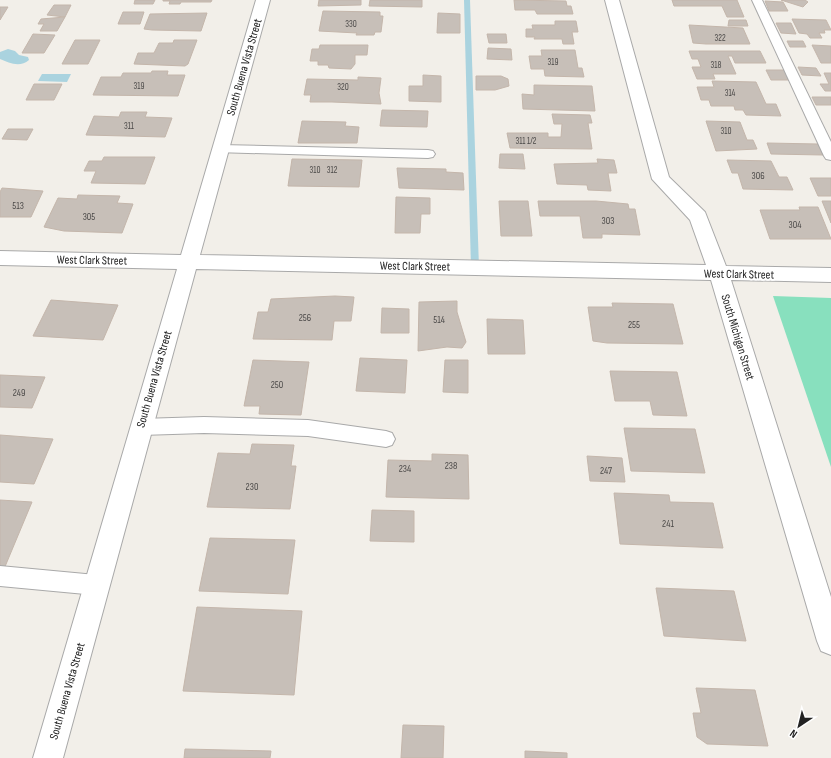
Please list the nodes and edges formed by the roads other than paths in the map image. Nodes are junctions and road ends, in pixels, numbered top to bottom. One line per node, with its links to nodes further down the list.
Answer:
1 (263, 0): 4 (street, South Buena Vista Street)
2 (612, 0): 9 (street, South Michigan Street)
3 (757, 0): 6 (lane)
4 (220, 150): 5 (lane); 8 (street, South Buena Vista Street)
5 (428, 154)
6 (831, 156)
7 (0, 258): 8 (street, West Clark Street)
8 (188, 262): 9 (street, West Clark Street); 11 (street, South Buena Vista Street)
9 (719, 274): 10 (street, West Clark Street); 15 (street, South Michigan Street)
10 (831, 275)
11 (141, 427): 12 (lane); 14 (street, South Buena Vista Street)
12 (386, 439)
13 (0, 576): 14 (lane)
14 (96, 585): 16 (street, South Buena Vista Street)
15 (831, 642)
16 (48, 758)

